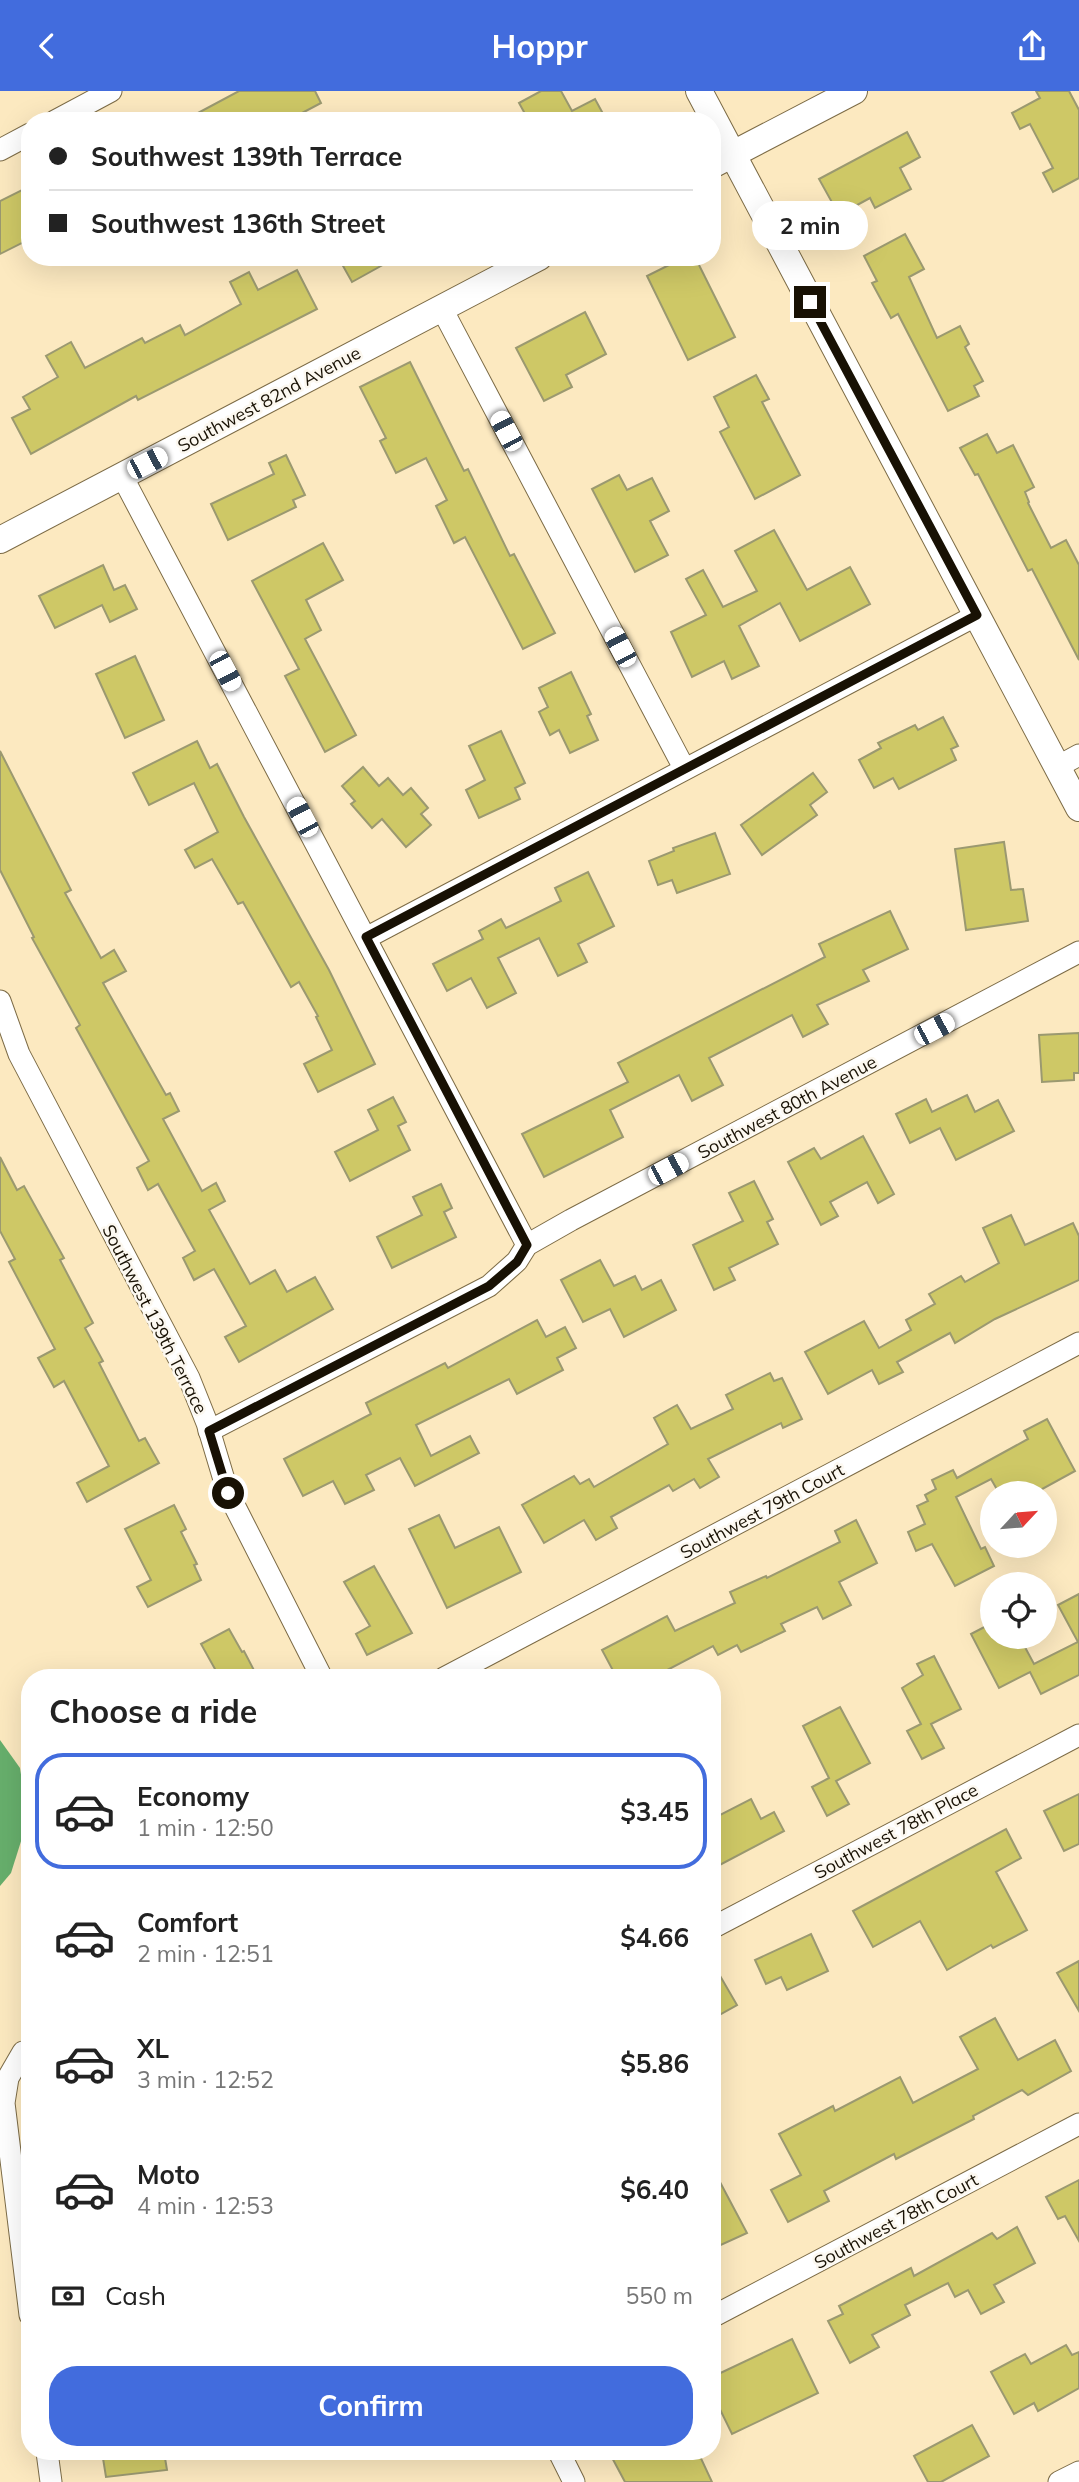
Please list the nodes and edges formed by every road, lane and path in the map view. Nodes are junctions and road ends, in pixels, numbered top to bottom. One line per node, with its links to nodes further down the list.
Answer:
1 (111, 91): 4 (street)
2 (699, 91): 5 (street)
3 (853, 91): 8 (street)
4 (72, 112)
5 (706, 112)
6 (21, 139): 7 (street)
7 (0, 150)
8 (722, 160): 13 (street)
9 (522, 266): 10 (street, Southwest 82nd Avenue)
10 (442, 309): 11 (street, Southwest 82nd Avenue); 15 (street)
11 (122, 476): 12 (street, Southwest 82nd Avenue); 17 (street)
12 (0, 540)
13 (977, 615): 14 (street); 15 (street)
14 (1068, 761): 16 (street)
15 (684, 768): 17 (street)
16 (1079, 808)
17 (366, 937): 20 (street)
18 (1079, 953): 20 (street, Southwest 80th Avenue)
19 (0, 1001): 22 (street, Southwest 139th Terrace)
20 (527, 1245): 22 (street, Southwest 80th Avenue)
21 (1079, 1343): 24 (street, Southwest 79th Court)
22 (209, 1431): 23 (street, Southwest 139th Terrace)
23 (317, 1669)
24 (461, 1669)
25 (1079, 1735): 26 (street, Southwest 78th Place)
26 (721, 1923)
27 (21, 2055): 29 (street)
28 (1079, 2124): 30 (street, Southwest 78th Court)
29 (21, 2242)
30 (721, 2312)
31 (48, 2460): 34 (street)
32 (563, 2460): 35 (street)
33 (1079, 2472): 36 (street)
34 (51, 2482)
35 (574, 2482)
36 (1059, 2482)

